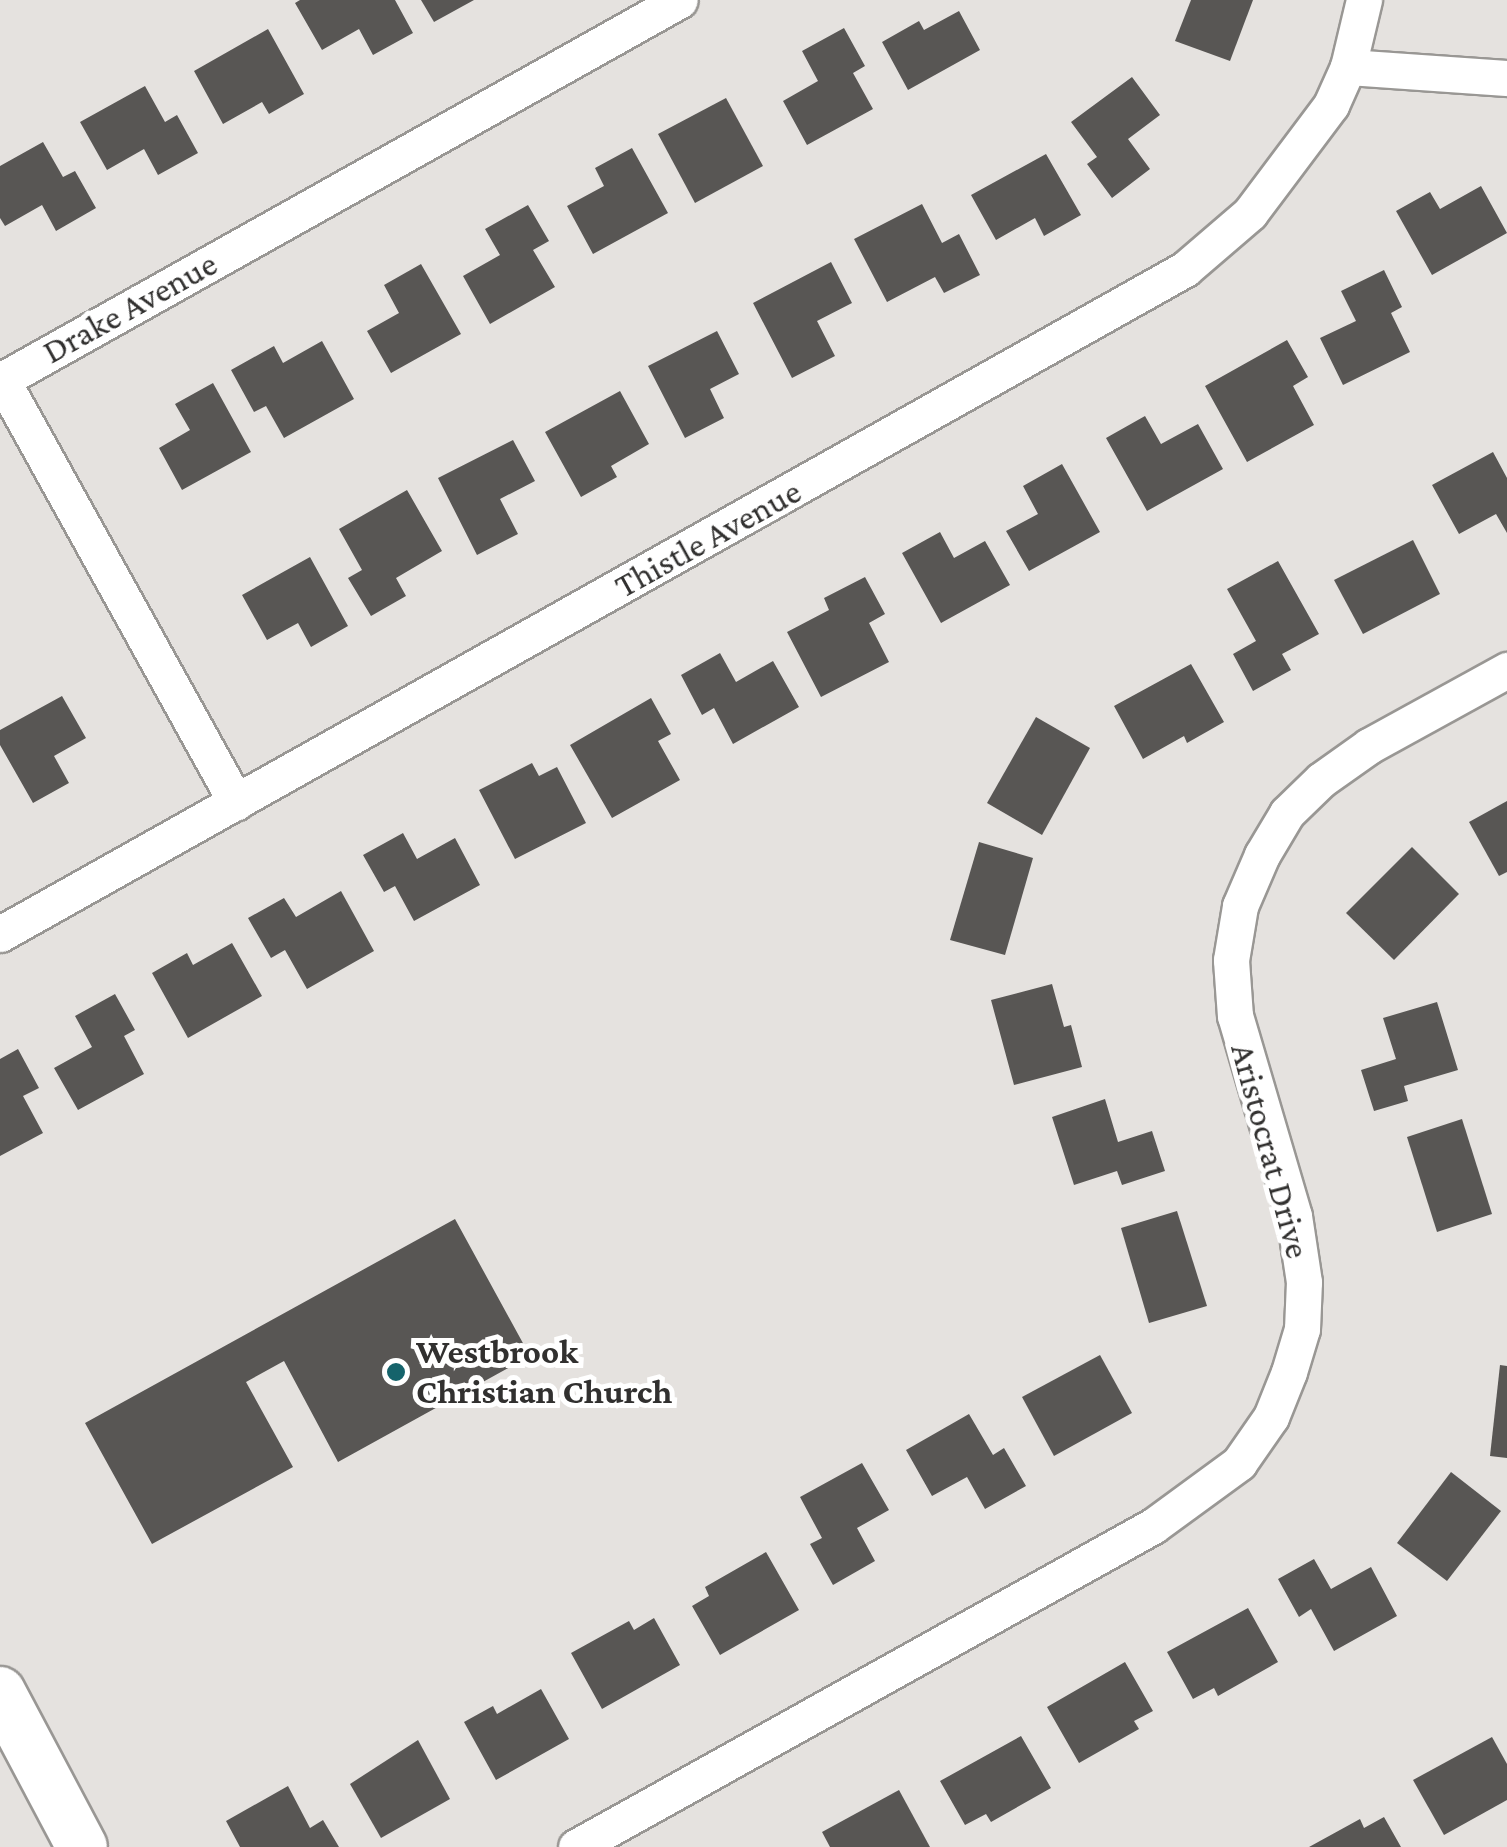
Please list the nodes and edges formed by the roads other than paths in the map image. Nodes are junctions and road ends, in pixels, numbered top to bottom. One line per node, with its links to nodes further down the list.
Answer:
1 (680, 0): 5 (street, Drake Avenue)
2 (1364, 0): 3 (street, Thistle Avenue)
3 (1348, 67): 4 (street); 7 (street, Thistle Avenue)
4 (1507, 78)
5 (1, 380): 7 (street, Drake Avenue)
6 (1507, 670): 11 (street, Aristocrat Drive)
7 (236, 802): 8 (street, Thistle Avenue)
8 (0, 934)
9 (0, 1692): 10 (street)
10 (82, 1847)
11 (576, 1847)

